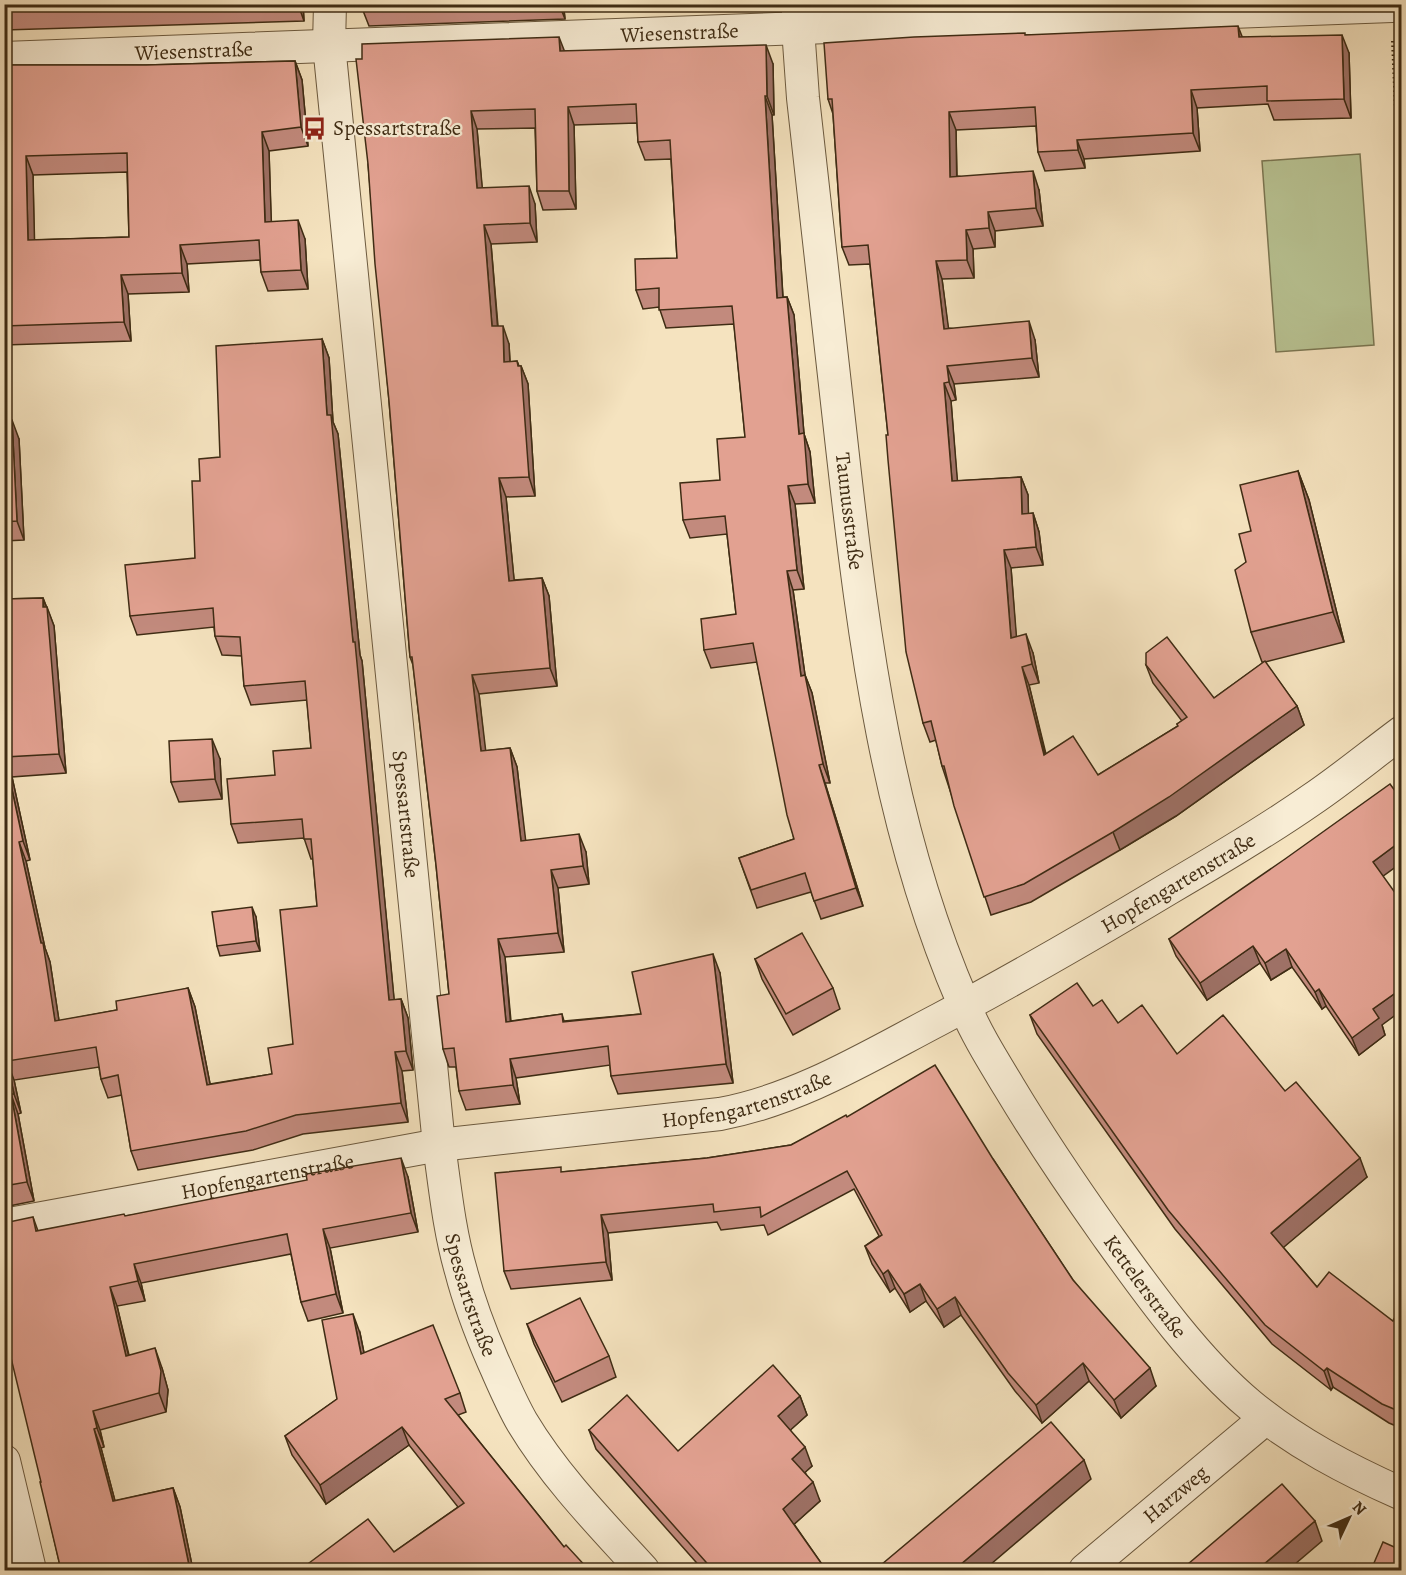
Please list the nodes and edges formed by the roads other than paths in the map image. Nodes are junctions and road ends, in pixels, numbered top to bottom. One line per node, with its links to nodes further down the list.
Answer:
1 (330, 4): 4 (street, Spessartstraße)
2 (1392, 5): 3 (street, Wiesenstraße)
3 (798, 16): 4 (street, Wiesenstraße); 7 (street, Taunusstraße)
4 (329, 45): 5 (street, Wiesenstraße); 8 (street, Spessartstraße)
5 (4, 58)
6 (1401, 732): 7 (street, Hopfengartenstraße)
7 (964, 1006): 8 (street, Hopfengartenstraße); 10 (street, Kettelerstraße)
8 (439, 1145): 9 (street, Hopfengartenstraße); 14 (street, Spessartstraße)
9 (4, 1225)
10 (1266, 1418): 12 (street, Kettelerstraße); 15 (street, Harzweg)
11 (4, 1461): 13 (street)
12 (1401, 1494)
13 (30, 1570)
14 (643, 1570)
15 (1085, 1570)

